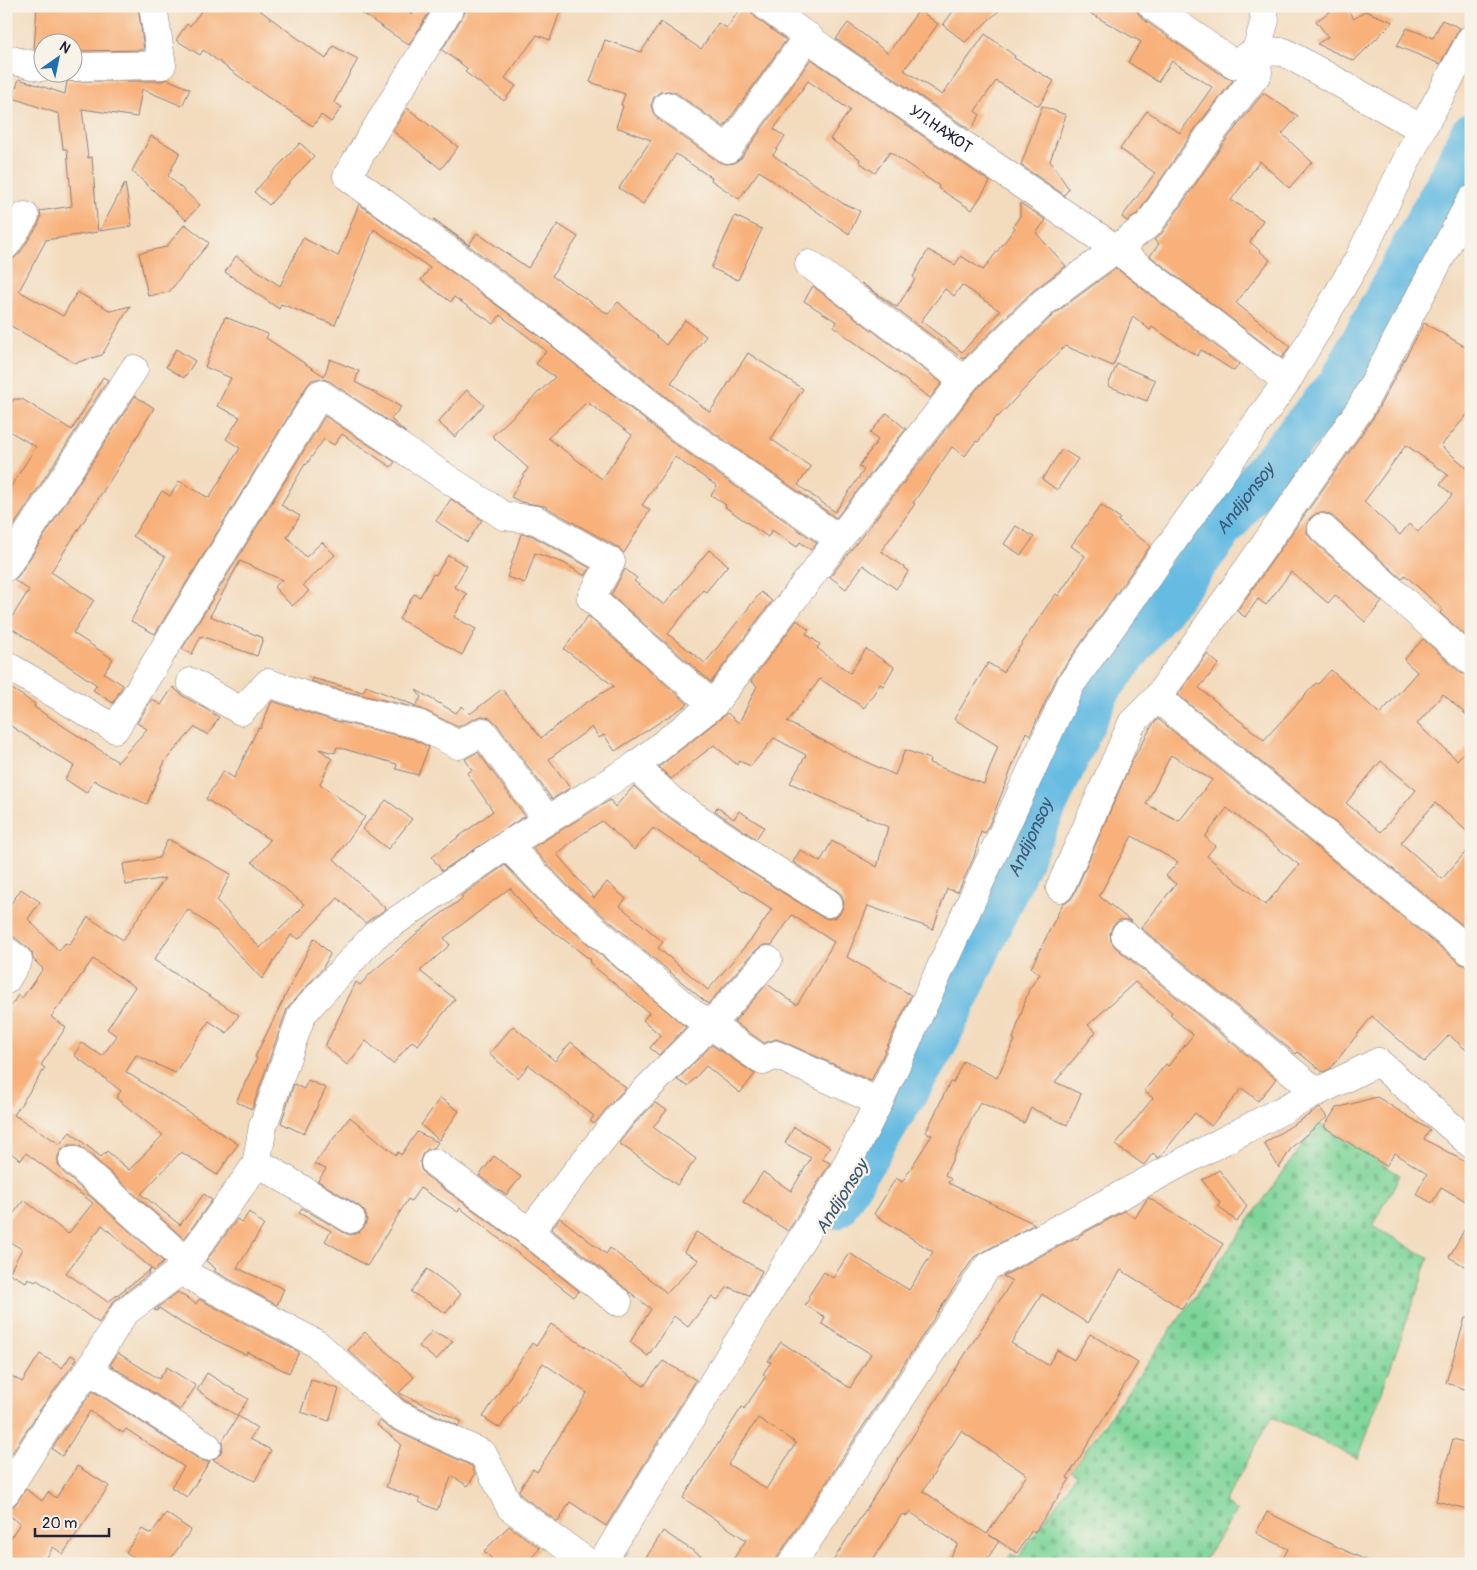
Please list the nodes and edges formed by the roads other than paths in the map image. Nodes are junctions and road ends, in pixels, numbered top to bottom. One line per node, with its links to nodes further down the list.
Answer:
1 (153, 6): 11 (street)
2 (451, 6): 23 (street)
3 (766, 6): 6 (street, УЛ.НАЖОТ)
4 (1152, 6): 8 (street)
5 (1262, 6): 8 (street)
6 (808, 36): 12 (street); 17 (street, УЛ.НАЖОТ)
7 (1471, 39): 13 (street)
8 (1256, 51): 13 (street); 17 (street)
9 (6, 59): 10 (street)
10 (32, 65)
11 (82, 67)
12 (667, 106)
13 (1422, 129): 21 (street)
14 (1471, 200): 28 (street)
15 (25, 216): 16 (street)
16 (6, 244)
17 (1116, 249): 20 (street); 21 (street, УЛ.НАЖОТ)
18 (810, 264): 20 (street)
19 (134, 369): 24 (street)
20 (964, 380): 23 (street)
21 (1287, 381): 42 (street)
22 (1322, 528): 25 (street)
23 (839, 539): 29 (street)
24 (6, 567)
25 (1471, 661)
26 (6, 665): 29 (street)
27 (191, 682): 31 (street)
28 (1157, 698): 33 (street); 36 (street)
29 (713, 705): 30 (street)
30 (635, 766): 31 (street); 34 (street)
31 (547, 819): 32 (street)
32 (507, 845): 40 (street); 46 (street)
33 (1060, 888)
34 (828, 903)
35 (1125, 935): 41 (street)
36 (1469, 947)
37 (6, 951): 39 (street)
38 (768, 960): 40 (street)
39 (6, 980)
40 (712, 1024): 42 (street); 48 (street)
41 (1317, 1092): 43 (street); 56 (street)
42 (879, 1102): 55 (street)
43 (1471, 1144)
44 (73, 1160): 49 (street)
45 (435, 1163): 48 (street)
46 (256, 1165): 47 (street); 49 (street)
47 (351, 1219)
48 (529, 1232): 50 (street)
49 (180, 1271): 51 (street); 54 (street)
50 (618, 1302)
51 (89, 1370): 52 (street); 53 (street)
52 (207, 1446)
53 (6, 1492)
54 (590, 1564)
55 (601, 1564)
56 (792, 1564)

